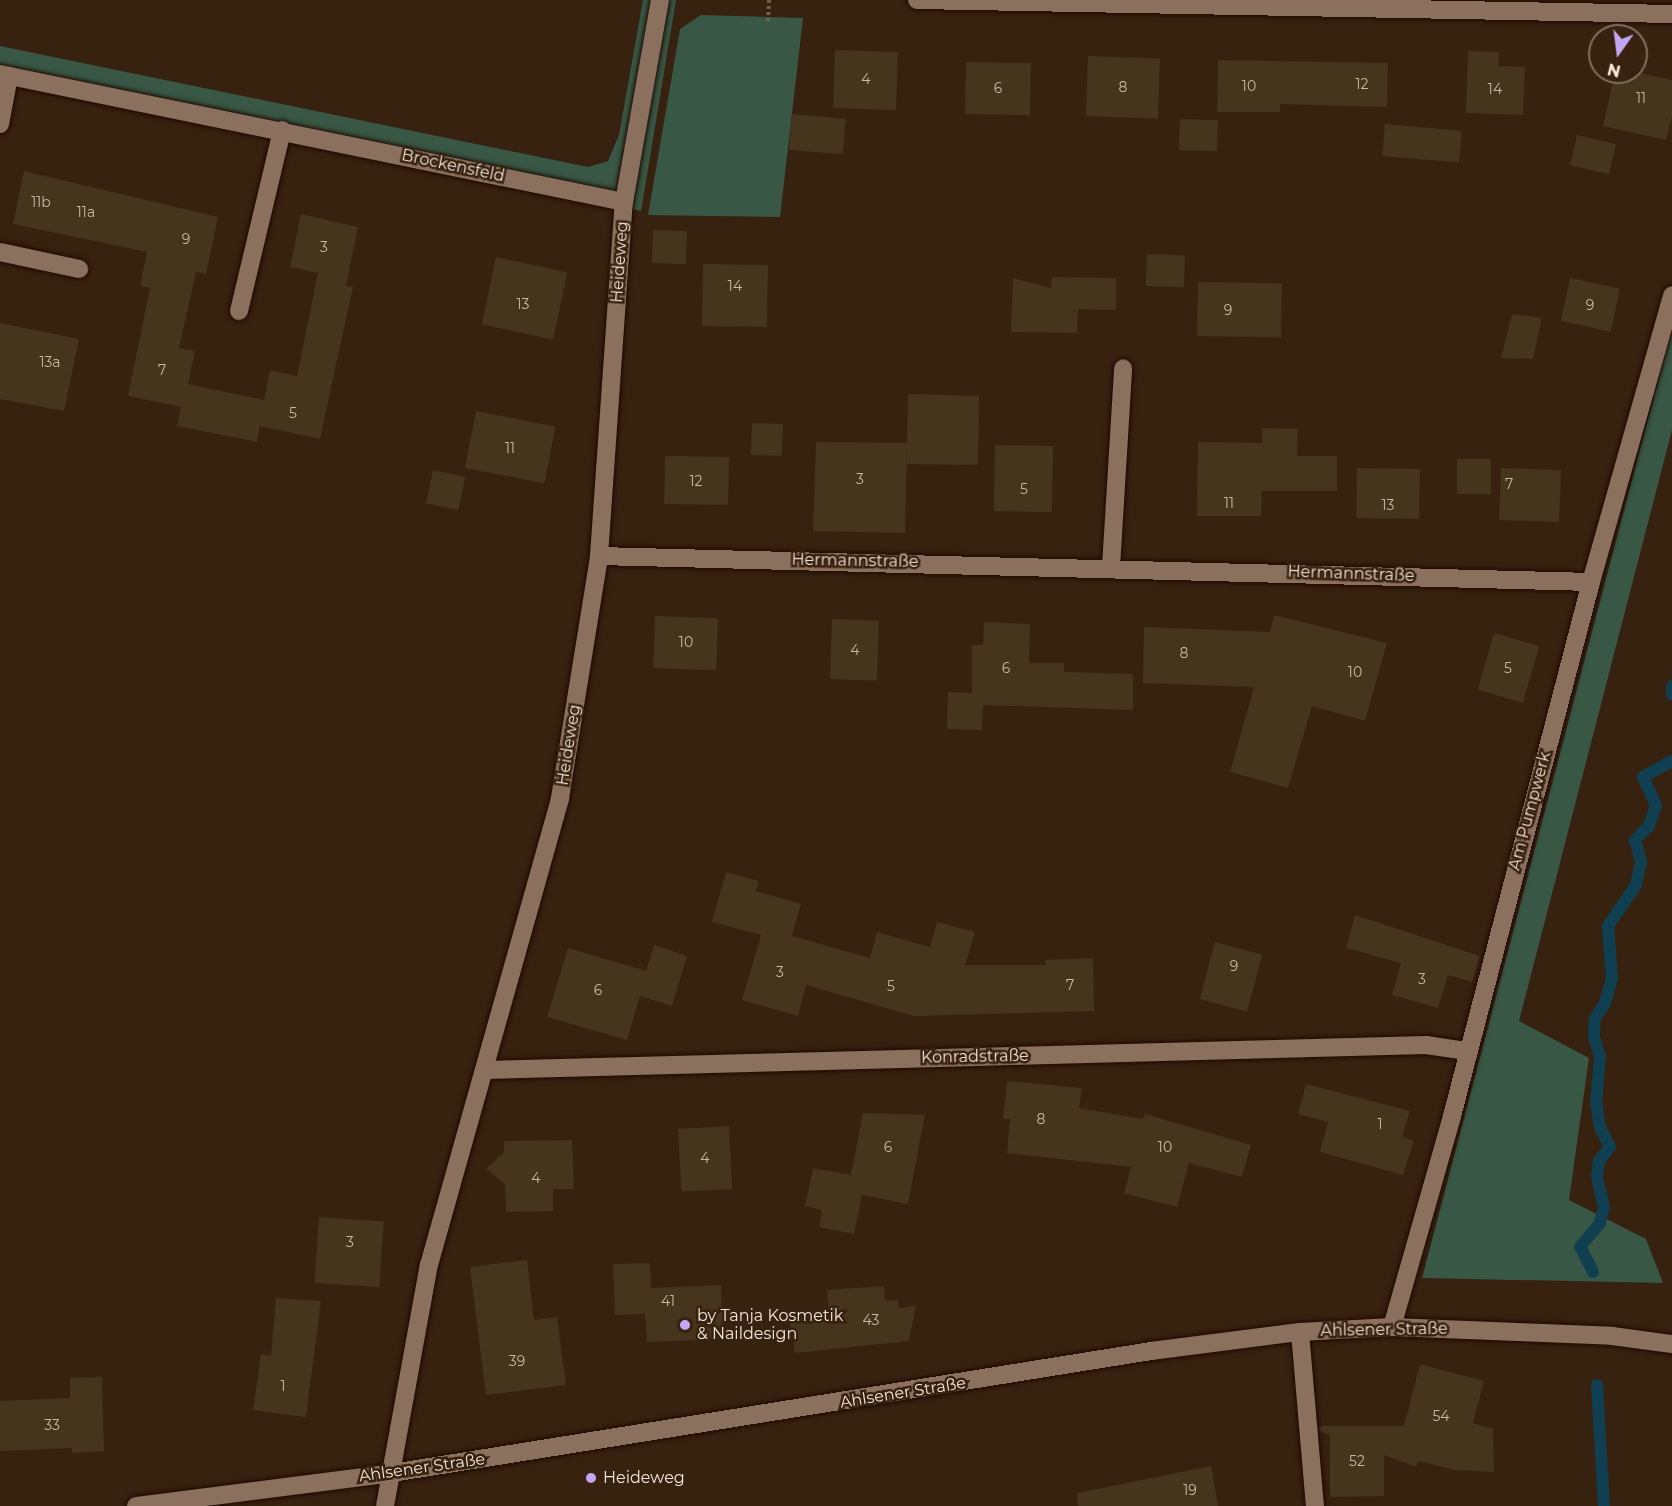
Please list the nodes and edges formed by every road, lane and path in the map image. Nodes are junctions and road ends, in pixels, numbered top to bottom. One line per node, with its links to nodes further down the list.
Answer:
1 (660, 0): 9 (street, Heideweg)
2 (769, 0): 5 (path)
3 (917, 0): 4 (street)
4 (1672, 14)
5 (768, 21)
6 (5, 75): 7 (street, Brockensfeld); 8 (street, Brockensfeld)
7 (0, 124)
8 (282, 130): 9 (street, Brockensfeld); 13 (street)
9 (624, 202): 15 (street, Heideweg)
10 (0, 252): 11 (street)
11 (79, 269)
12 (1672, 296): 17 (street, Am Pumpwerk)
13 (239, 311)
14 (1123, 368): 16 (street)
15 (599, 556): 16 (street, Hermannstraße); 19 (street, Heideweg)
16 (1111, 567): 17 (street, Hermannstraße)
17 (1591, 582): 18 (street, Am Pumpwerk)
18 (1466, 1052): 19 (street, Konradstraße); 20 (street, Am Pumpwerk)
19 (484, 1070): 23 (street, Heideweg)
20 (1392, 1326): 21 (street, Ahlsener Straße); 22 (street, Ahlsener Straße)
21 (1300, 1332): 23 (street, Ahlsener Straße); 26 (street)
22 (1672, 1344)
23 (392, 1473): 24 (street, Ahlsener Straße); 25 (street, Heideweg)
24 (136, 1506)
25 (385, 1506)
26 (1315, 1506)

